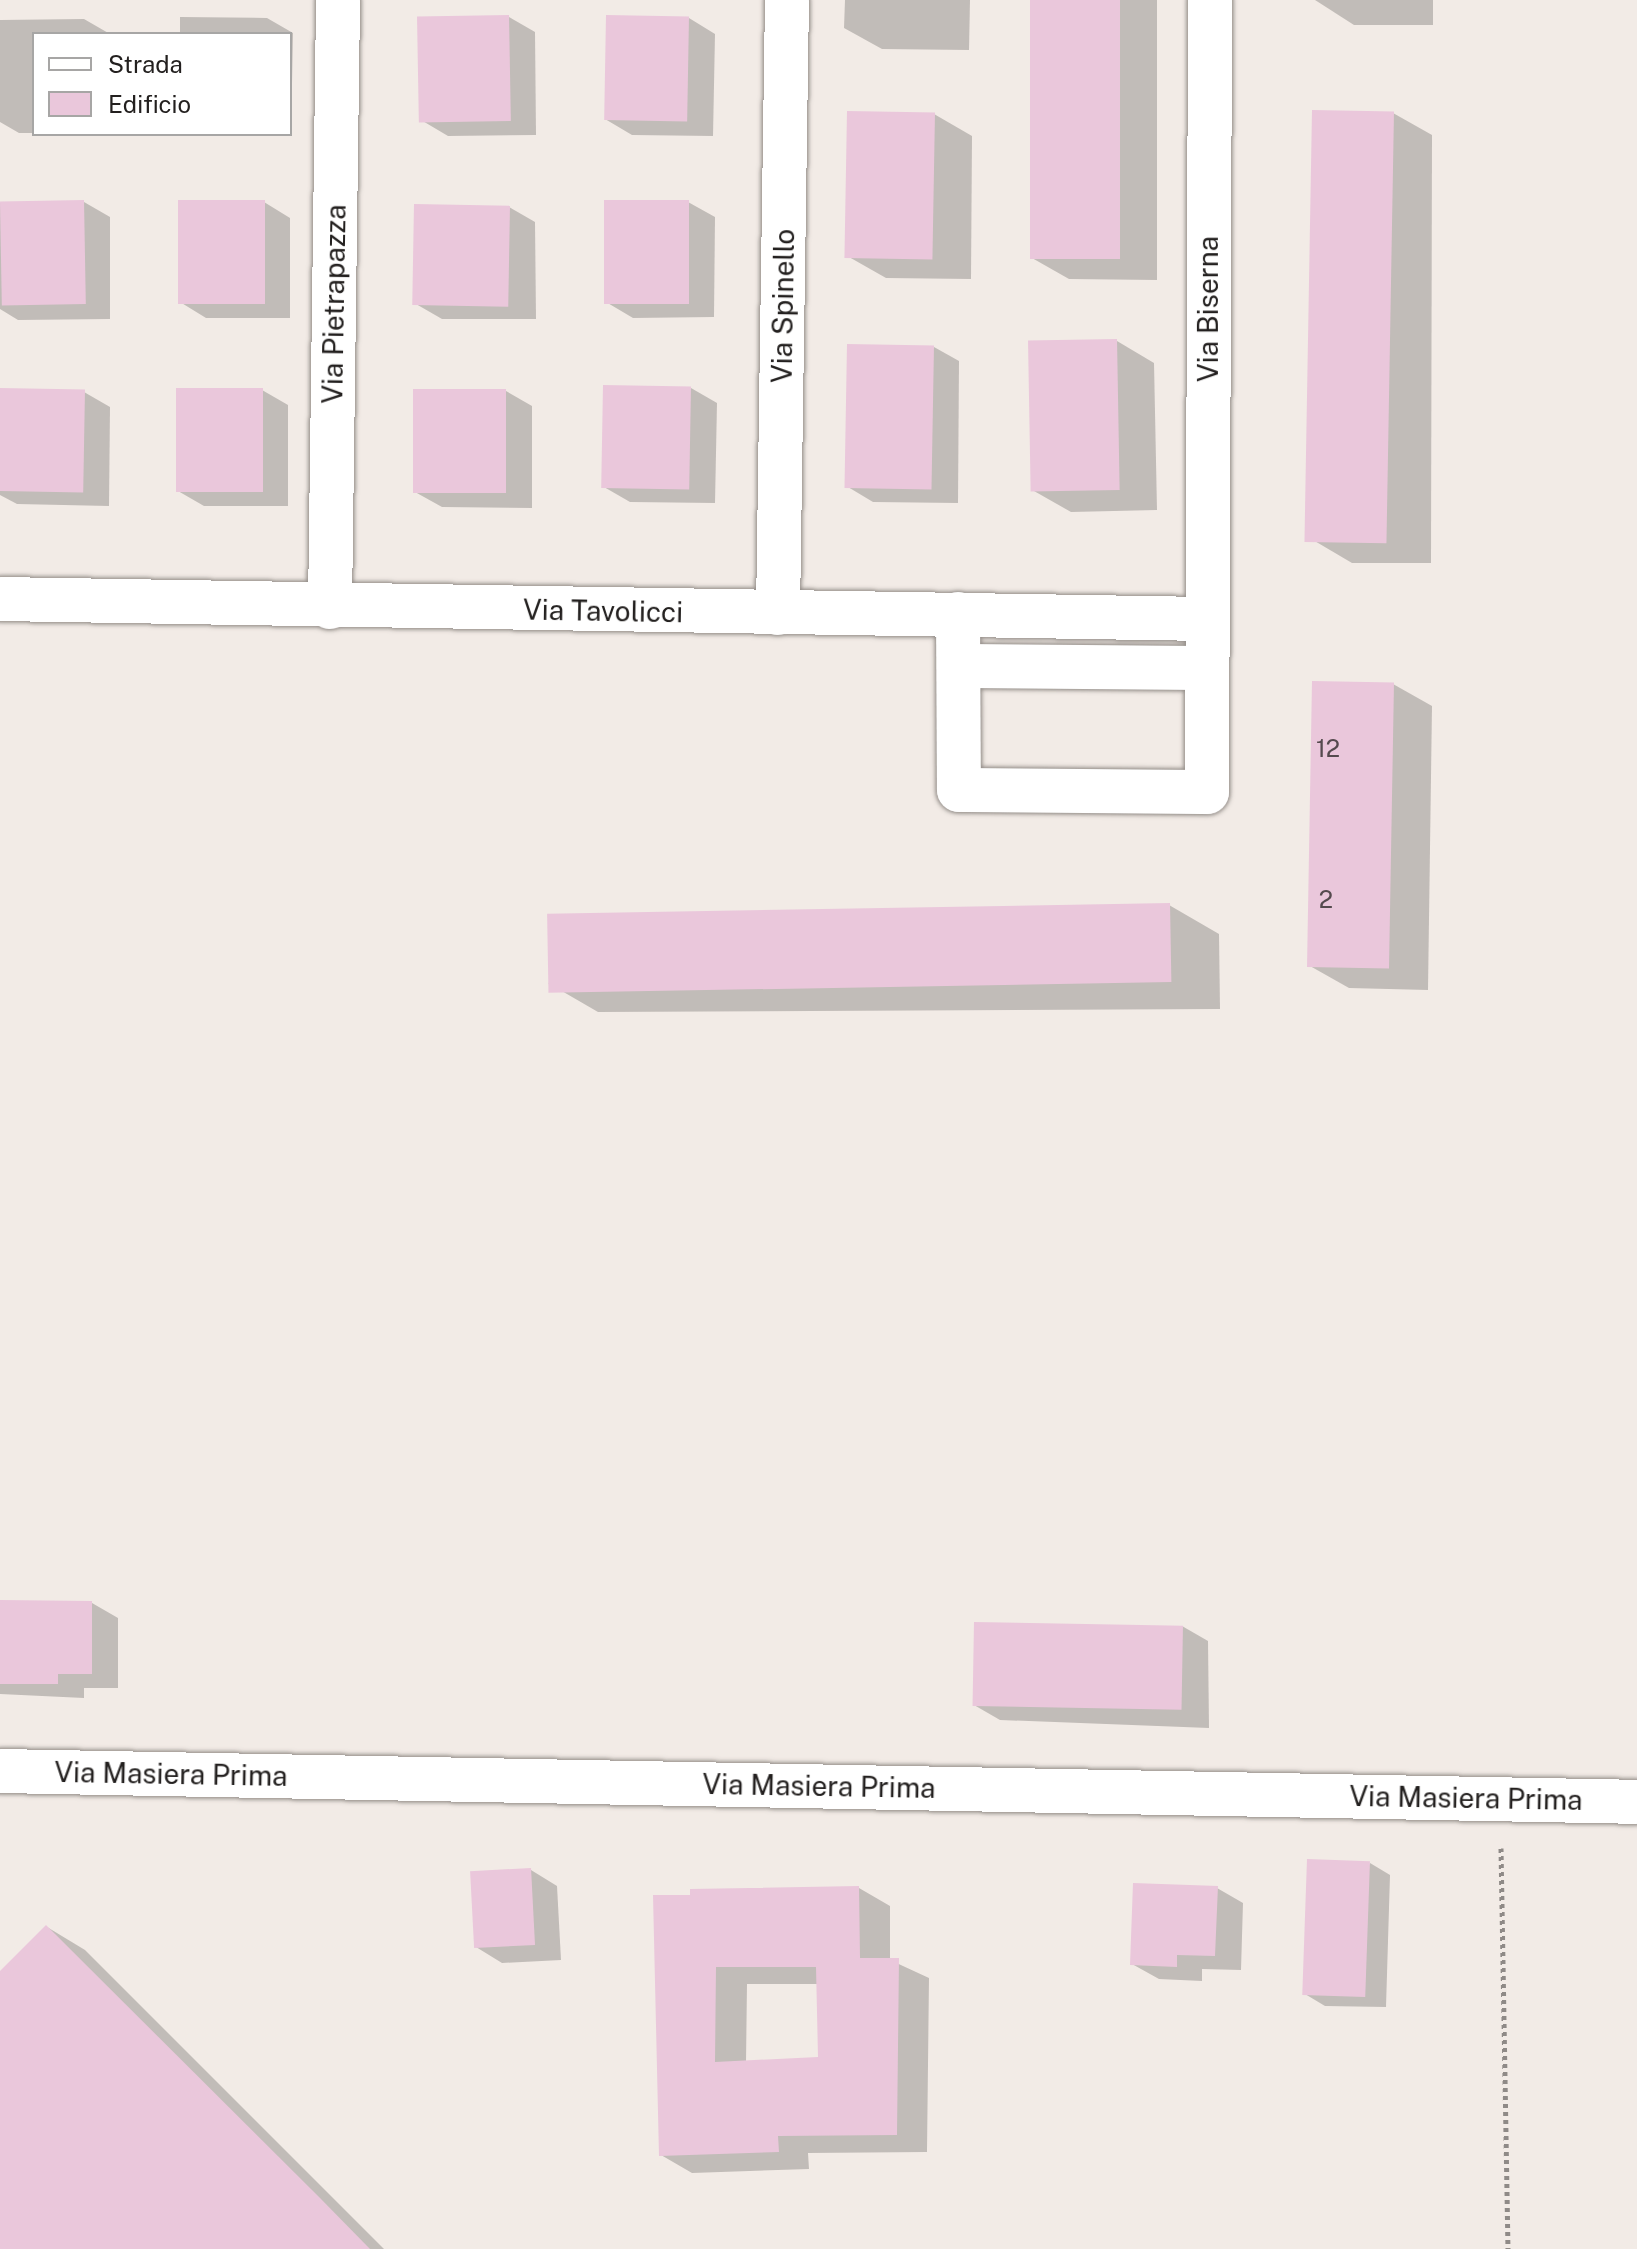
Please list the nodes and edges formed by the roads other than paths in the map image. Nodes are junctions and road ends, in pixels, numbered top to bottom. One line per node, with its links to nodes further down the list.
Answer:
1 (338, 0): 5 (street, Via Pietrapazza)
2 (787, 0): 6 (street, Via Spinello)
3 (1210, 0): 8 (street, Via Biserna)
4 (0, 599): 5 (street, Via Tavolicci)
5 (330, 607): 6 (street, Via Tavolicci)
6 (778, 613): 7 (street, Via Tavolicci)
7 (958, 614): 8 (street, Via Tavolicci); 9 (street)
8 (1206, 619): 10 (street, Via Biserna)
9 (960, 666): 10 (street); 10 (street, Via Biserna)
10 (1206, 668)
11 (0, 1771): 12 (street, Via Masiera Prima)
12 (1637, 1802)

